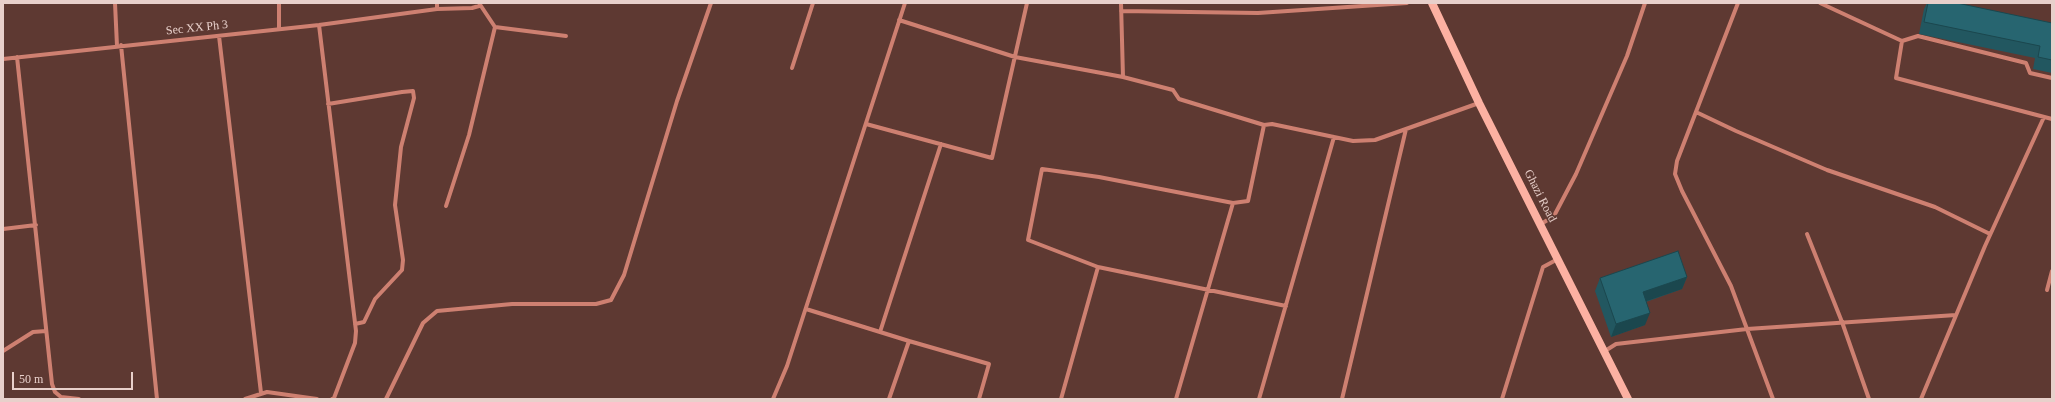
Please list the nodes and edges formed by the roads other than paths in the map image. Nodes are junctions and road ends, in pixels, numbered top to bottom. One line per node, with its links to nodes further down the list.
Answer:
1 (115, 3): 24 (street)
2 (279, 3): 20 (street)
3 (438, 3): 15 (street)
4 (711, 3): 70 (street)
5 (813, 3): 28 (street)
6 (905, 3): 17 (street)
7 (1027, 3): 26 (street)
8 (1121, 3): 16 (street)
9 (1407, 3): 16 (street)
10 (1432, 3): 31 (main road, Ghazi Road)
11 (1646, 3): 43 (street)
12 (1738, 3): 33 (street)
13 (1820, 3): 23 (street)
14 (479, 4): 15 (street, Sec XX Ph 3); 19 (street)
15 (437, 9): 18 (street, Sec XX Ph 3)
16 (1121, 11): 29 (street)
17 (899, 20): 26 (street); 36 (street)
18 (319, 25): 20 (street, Sec XX Ph 3); 32 (street)
19 (495, 27): 22 (street); 42 (street)
20 (279, 28): 21 (street, Sec XX Ph 3)
21 (219, 36): 24 (street, Sec XX Ph 3); 64 (street)
22 (566, 36)
23 (1902, 41): 30 (street); 34 (street)
24 (119, 46): 25 (street, Sec XX Ph 3); 66 (street)
25 (17, 57): 27 (street, Sec XX Ph 3); 44 (street)
26 (1015, 57): 29 (street); 40 (street)
27 (3, 59)
28 (792, 68)
29 (1123, 77): 37 (street)
30 (2052, 78)
31 (1479, 103): 38 (street); 43 (main road, Ghazi Road)
32 (328, 104): 57 (street); 57 (street)
33 (1696, 112): 47 (street); 58 (street)
34 (2044, 117): 35 (street); 47 (street)
35 (2052, 119)
36 (866, 124): 40 (street); 54 (street)
37 (1264, 125): 39 (street); 41 (street)
38 (1406, 129): 39 (street); 77 (street)
39 (1334, 137): 53 (street)
40 (941, 144): 60 (street)
41 (1233, 203): 49 (street); 51 (street)
42 (446, 206)
43 (1541, 224): 48 (main road, Ghazi Road)
44 (36, 225): 45 (street); 59 (street)
45 (3, 229)
46 (1807, 234): 56 (street)
47 (1990, 234): 55 (street)
48 (1558, 259): 63 (main road, Ghazi Road); 78 (street)
49 (1098, 267): 51 (street); 74 (street)
50 (2052, 271): 52 (street)
51 (1209, 289): 53 (street); 75 (street)
52 (2047, 290)
53 (1286, 306): 76 (street)
54 (806, 309): 60 (street); 71 (street)
55 (1956, 314): 56 (street); 82 (street)
56 (1842, 322): 58 (street); 81 (street)
57 (355, 324): 69 (street)
58 (1747, 329): 63 (street); 80 (street)
59 (46, 331): 62 (street); 65 (street)
60 (880, 332): 61 (street)
61 (909, 341): 72 (street); 73 (street)
62 (3, 351)
63 (1605, 351): 79 (main road, Ghazi Road)
64 (261, 393): 67 (street); 68 (street)
65 (79, 399)
66 (157, 399)
67 (245, 399)
68 (317, 399)
69 (332, 399)
70 (386, 399)
71 (774, 399)
72 (889, 399)
73 (979, 399)
74 (1061, 399)
75 (1176, 399)
76 (1259, 399)
77 (1342, 399)
78 (1502, 399)
79 (1628, 399)
80 (1773, 399)
81 (1869, 399)
82 (1921, 399)

